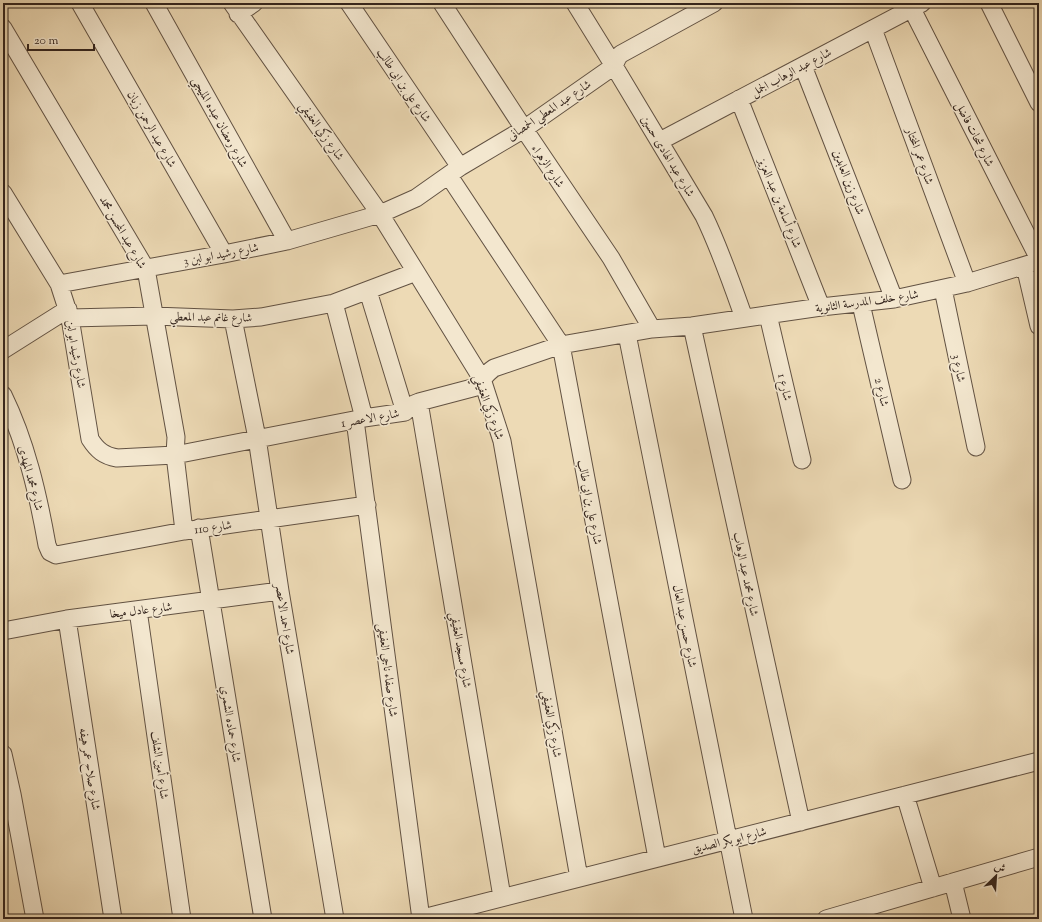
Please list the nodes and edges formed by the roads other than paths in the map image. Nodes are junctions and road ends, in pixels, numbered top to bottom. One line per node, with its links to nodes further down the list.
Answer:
1 (80, 3): 23 (street, شارع عبد الرحمن زيان)
2 (154, 3): 22 (street, شارع رمضان عبده المليجي)
3 (254, 3): 10 (street)
4 (349, 3): 19 (street, شارع على بن ابى طالب)
5 (442, 3): 17 (street, شارع الزهراء)
6 (575, 3): 13 (street, شارع عبد الهادى حسين)
7 (714, 3): 13 (street, شارع عبد المعطي الحمصانى)
8 (989, 3): 16 (street)
9 (917, 6): 12 (street, شارع عبد الوهاب الجمل); 24 (street, شارع شحات فاضل)
10 (235, 8): 21 (street, شارع زكي العفيفي)
11 (3, 28): 25 (street, شارع عبد المحسن محمد)
12 (873, 29): 14 (street, شارع عبد الوهاب الجمل); 27 (street, شارع عمر المختار)
13 (614, 66): 17 (street, شارع عبد المعطي الحمصانى); 18 (street, شارع عبد الهادى حسين)
14 (803, 66): 15 (street, شارع عبد الوهاب الجمل); 31 (street, شارع زين العابدين)
15 (739, 99): 18 (street, شارع عبد الوهاب الجمل); 34 (street, شارع أسامة بن عبد العزيز)
16 (1039, 103)
17 (524, 129): 19 (street, شارع عبد المعطي الحمصانى); 42 (street, شارع الزهراء)
18 (660, 141): 38 (street, شارع عبد الهادى حسين)
19 (454, 172): 21 (street, شارع عبد المعطي الحمصانى); 44 (street, شارع على بن ابى طالب)
20 (3, 193): 28 (street, شارع رشيد ابو لبن)
21 (380, 214): 22 (street, شارع رشيد ابو لبن 3); 26 (street, شارع زكي العفيفي)
22 (287, 241): 23 (street, شارع رشيد ابو لبن 3)
23 (224, 254): 25 (street, شارع رشيد ابو لبن 3)
24 (1034, 262): 27 (street, شارع خلف المدرسة الثانوية); 41 (street, شارع شحات فاضل)
25 (146, 269): 28 (street, شارع رشيد ابو لبن 3); 37 (street, شارع عبد المحسن محمد)
26 (416, 272): 30 (street, شارع غانم عبد المعطي); 46 (street, شارع زكي العفيفي)
27 (967, 283): 29 (street, شارع خلف المدرسة الثانوية)
28 (59, 284): 35 (street, شارع رشيد ابو لبن)
29 (943, 289): 31 (street, شارع خلف المدرسة الثانوية); 52 (street, شارع 3)
30 (368, 291): 32 (street, شارع غانم عبد المعطي); 49 (street)
31 (894, 299): 33 (street, شارع خلف المدرسة الثانوية)
32 (334, 303): 39 (street, شارع غانم عبد المعطي); 50 (street, شارع صفاء ناجي العفيفى)
33 (861, 304): 34 (street, شارع خلف المدرسة الثانوية); 55 (street, شارع 2)
34 (821, 307): 36 (street, شارع خلف المدرسة الثانوية)
35 (69, 313): 37 (street, شارع غانم عبد المعطي); 45 (street); 53 (street, شارع رشيد ابو لبن)
36 (768, 315): 38 (street, شارع خلف المدرسة الثانوية); 54 (street, شارع 1)
37 (154, 316): 39 (street, شارع غانم عبد المعطي); 53 (street, شارع عبد المحسن محمد)
38 (744, 318): 40 (street, شارع خلف المدرسة الثانوية)
39 (232, 319): 51 (street, شارع احمد الاعصر)
40 (692, 326): 42 (street, شارع الاعصر 1); 68 (street, شارع محمد عبد الوهاب)
41 (1039, 326)
42 (652, 330): 43 (street, شارع الاعصر 1)
43 (627, 334): 44 (street, شارع الاعصر 1); 69 (street, شارع حسن عبد العال)
44 (561, 345): 46 (street, شارع الاعصر 1); 70 (street, شارع على بن ابى طالب)
45 (3, 350)
46 (482, 380): 48 (street, شارع الاعصر 1); 72 (street, شارع زكي العفيفي)
47 (3, 395): 59 (street, شارع محمد المهدى)
48 (419, 402): 49 (street, شارع الاعصر 1); 75 (street, شارع مسجد العفيفي)
49 (405, 412): 50 (street, شارع الاعصر 1)
50 (360, 419): 51 (street, شارع الاعصر 1); 56 (street, شارع صفاء ناجي العفيفى)
51 (257, 438): 53 (street, شارع الاعصر 1); 57 (street, شارع احمد الاعصر)
52 (976, 447)
53 (175, 455): 58 (street, شارع عبد المحسن محمد)
54 (802, 460)
55 (902, 480)
56 (366, 505): 57 (street, شارع 110); 81 (street, شارع صفاء ناجي العفيفى)
57 (270, 519): 58 (street, شارع 110); 60 (street, شارع احمد الاعصر)
58 (192, 530): 59 (street, شارع 110); 61 (street, شارع حماده الشمري)
59 (60, 555)
60 (280, 591): 61 (street, شارع عادل ميخا); 80 (street, شارع احمد الاعصر)
61 (211, 600): 62 (street, شارع عادل ميخا); 79 (street, شارع حماده الشمري)
62 (138, 610): 63 (street, شارع عادل ميخا); 78 (street, شارع أمين الشلف)
63 (67, 619): 64 (street, شارع عادل ميخا); 77 (street, شارع صلاح عمر هيفه)
64 (5, 626)
65 (3, 754): 76 (street)
66 (1039, 761): 67 (street, شارع ابو بكر الصديق)
67 (905, 795): 68 (street, شارع ابو بكر الصديق); 74 (street)
68 (801, 822): 69 (street, شارع ابو بكر الصديق)
69 (728, 840): 70 (street, شارع ابو بكر الصديق); 82 (street, شارع حسن عبد العال)
70 (657, 858): 72 (street, شارع ابو بكر الصديق)
71 (1039, 858): 73 (street)
72 (579, 878): 75 (street, شارع ابو بكر الصديق)
73 (953, 882): 74 (street); 84 (street)
74 (933, 888): 83 (street)
75 (502, 897): 81 (street, شارع ابو بكر الصديق)
76 (35, 919)
77 (113, 919)
78 (182, 919)
79 (263, 919)
80 (335, 919)
81 (420, 919)
82 (744, 919)
83 (826, 919)
84 (962, 919)

